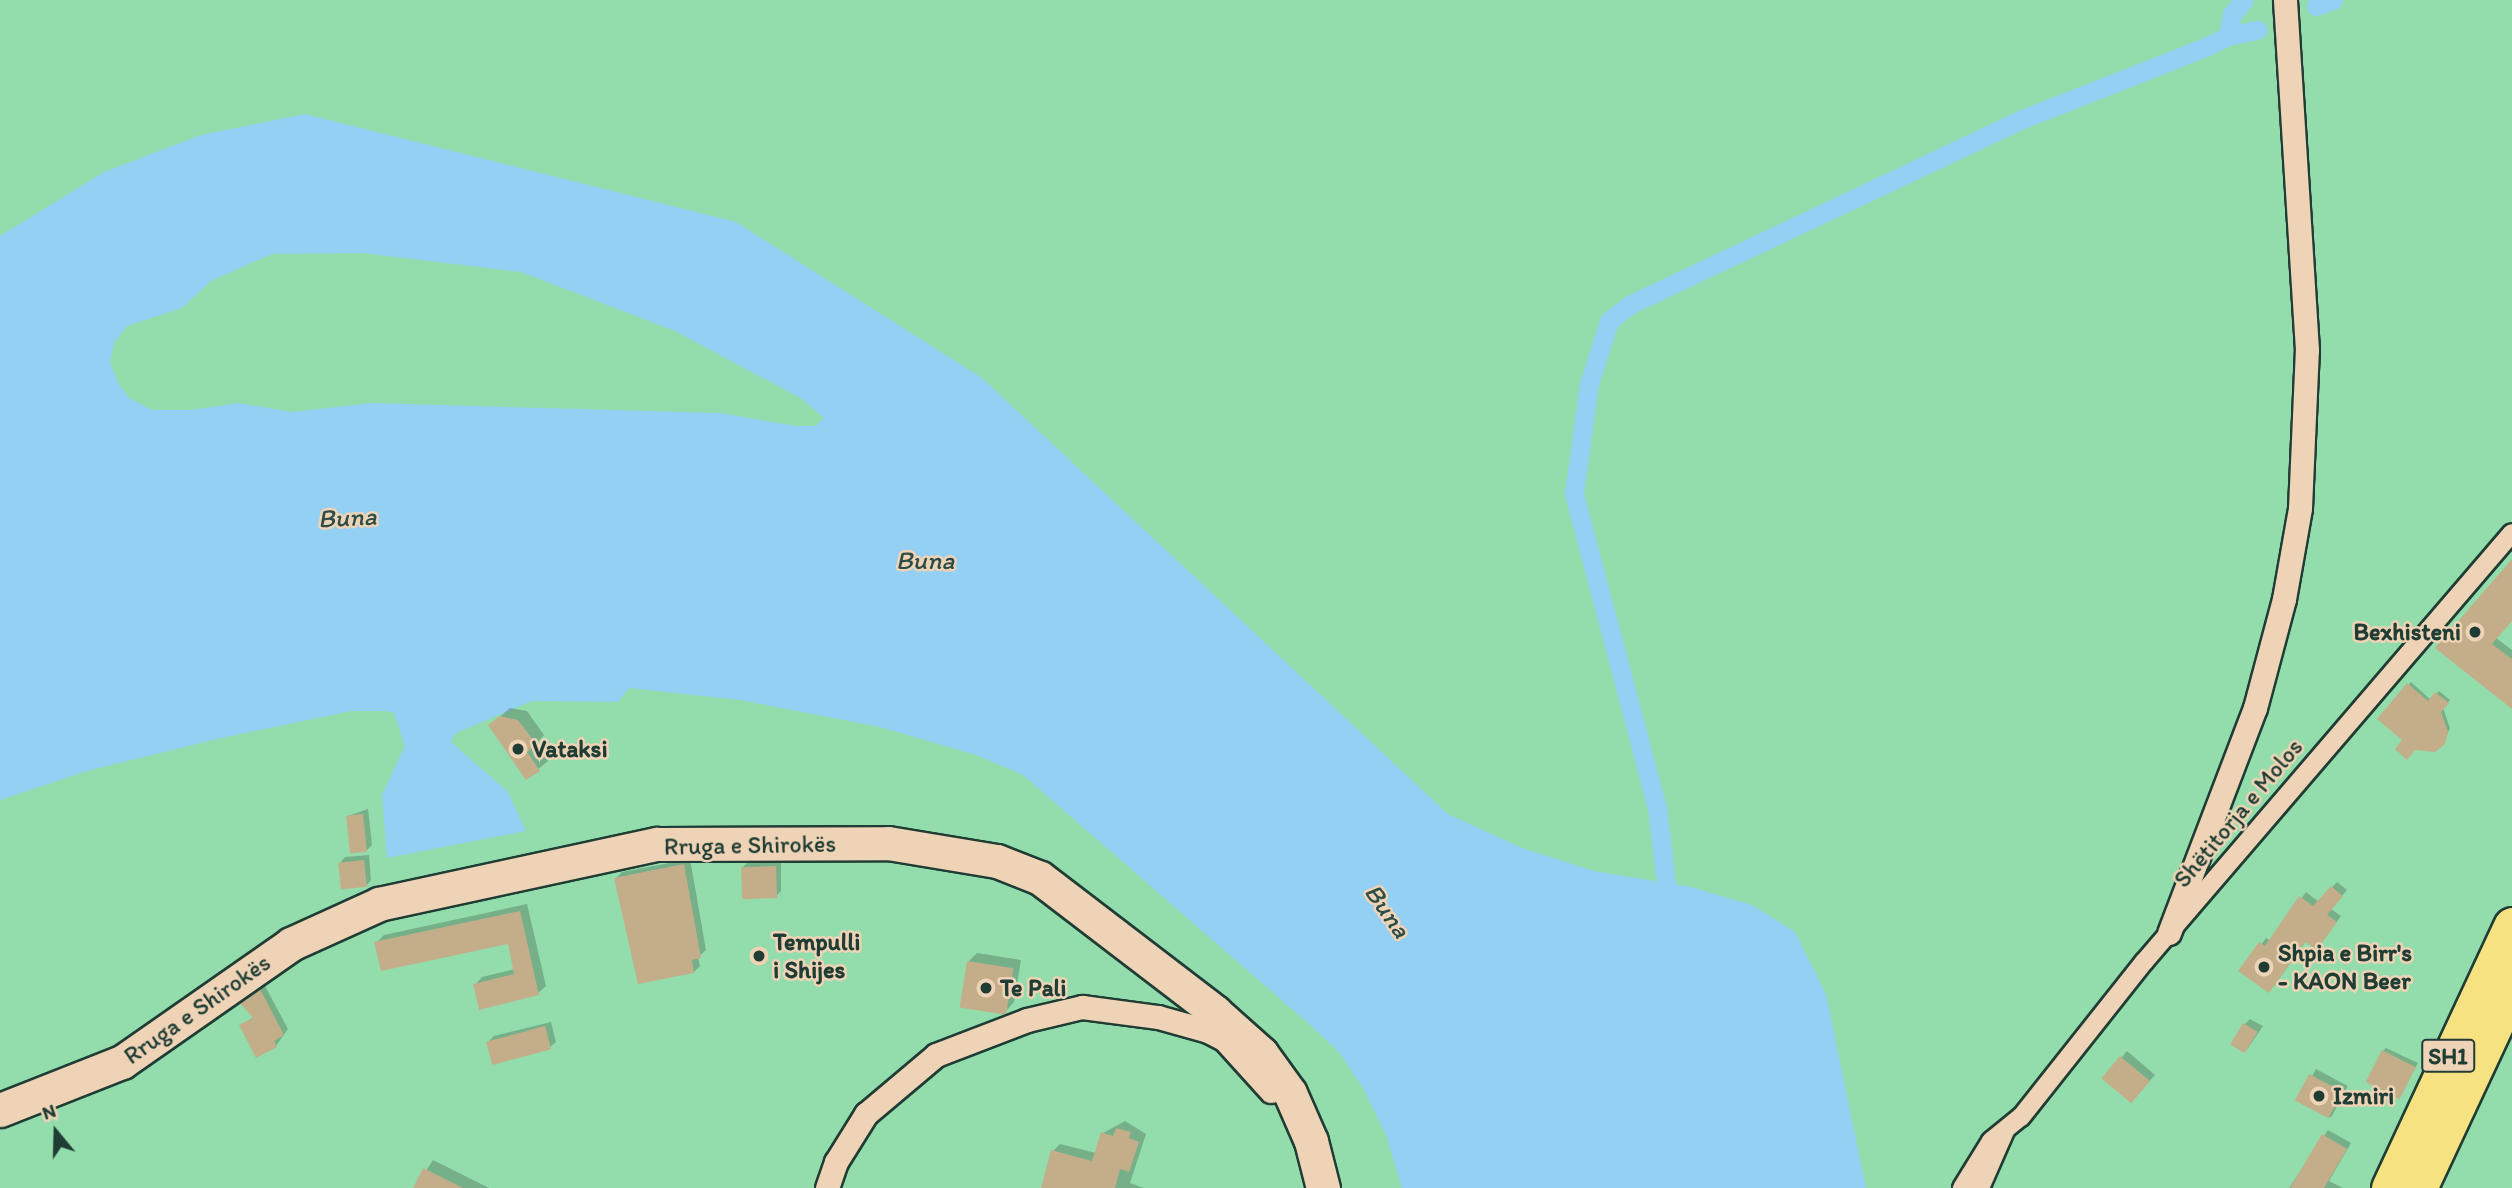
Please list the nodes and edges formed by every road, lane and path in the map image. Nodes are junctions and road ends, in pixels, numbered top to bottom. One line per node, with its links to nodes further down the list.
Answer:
1 (2285, 0): 4 (street)
2 (2512, 533): 4 (street, Shëtitorja e Molos)
3 (2512, 926): 13 (main road, SH1)
4 (2169, 933): 8 (street, Shëtitorja e Molos)
5 (2508, 1008): 14 (main road, SH1)
6 (0, 1110): 7 (main road, Rruga e Shirokës)
7 (1300, 1110): 9 (street); 10 (main road, Rruga e Shirokës)
8 (2006, 1127): 11 (street, Shëtitorja e Molos); 12 (street, Shëtitorja e Molos)
9 (827, 1188)
10 (1323, 1188)
11 (1962, 1188)
12 (1980, 1188)
13 (2390, 1188)
14 (2418, 1188)

